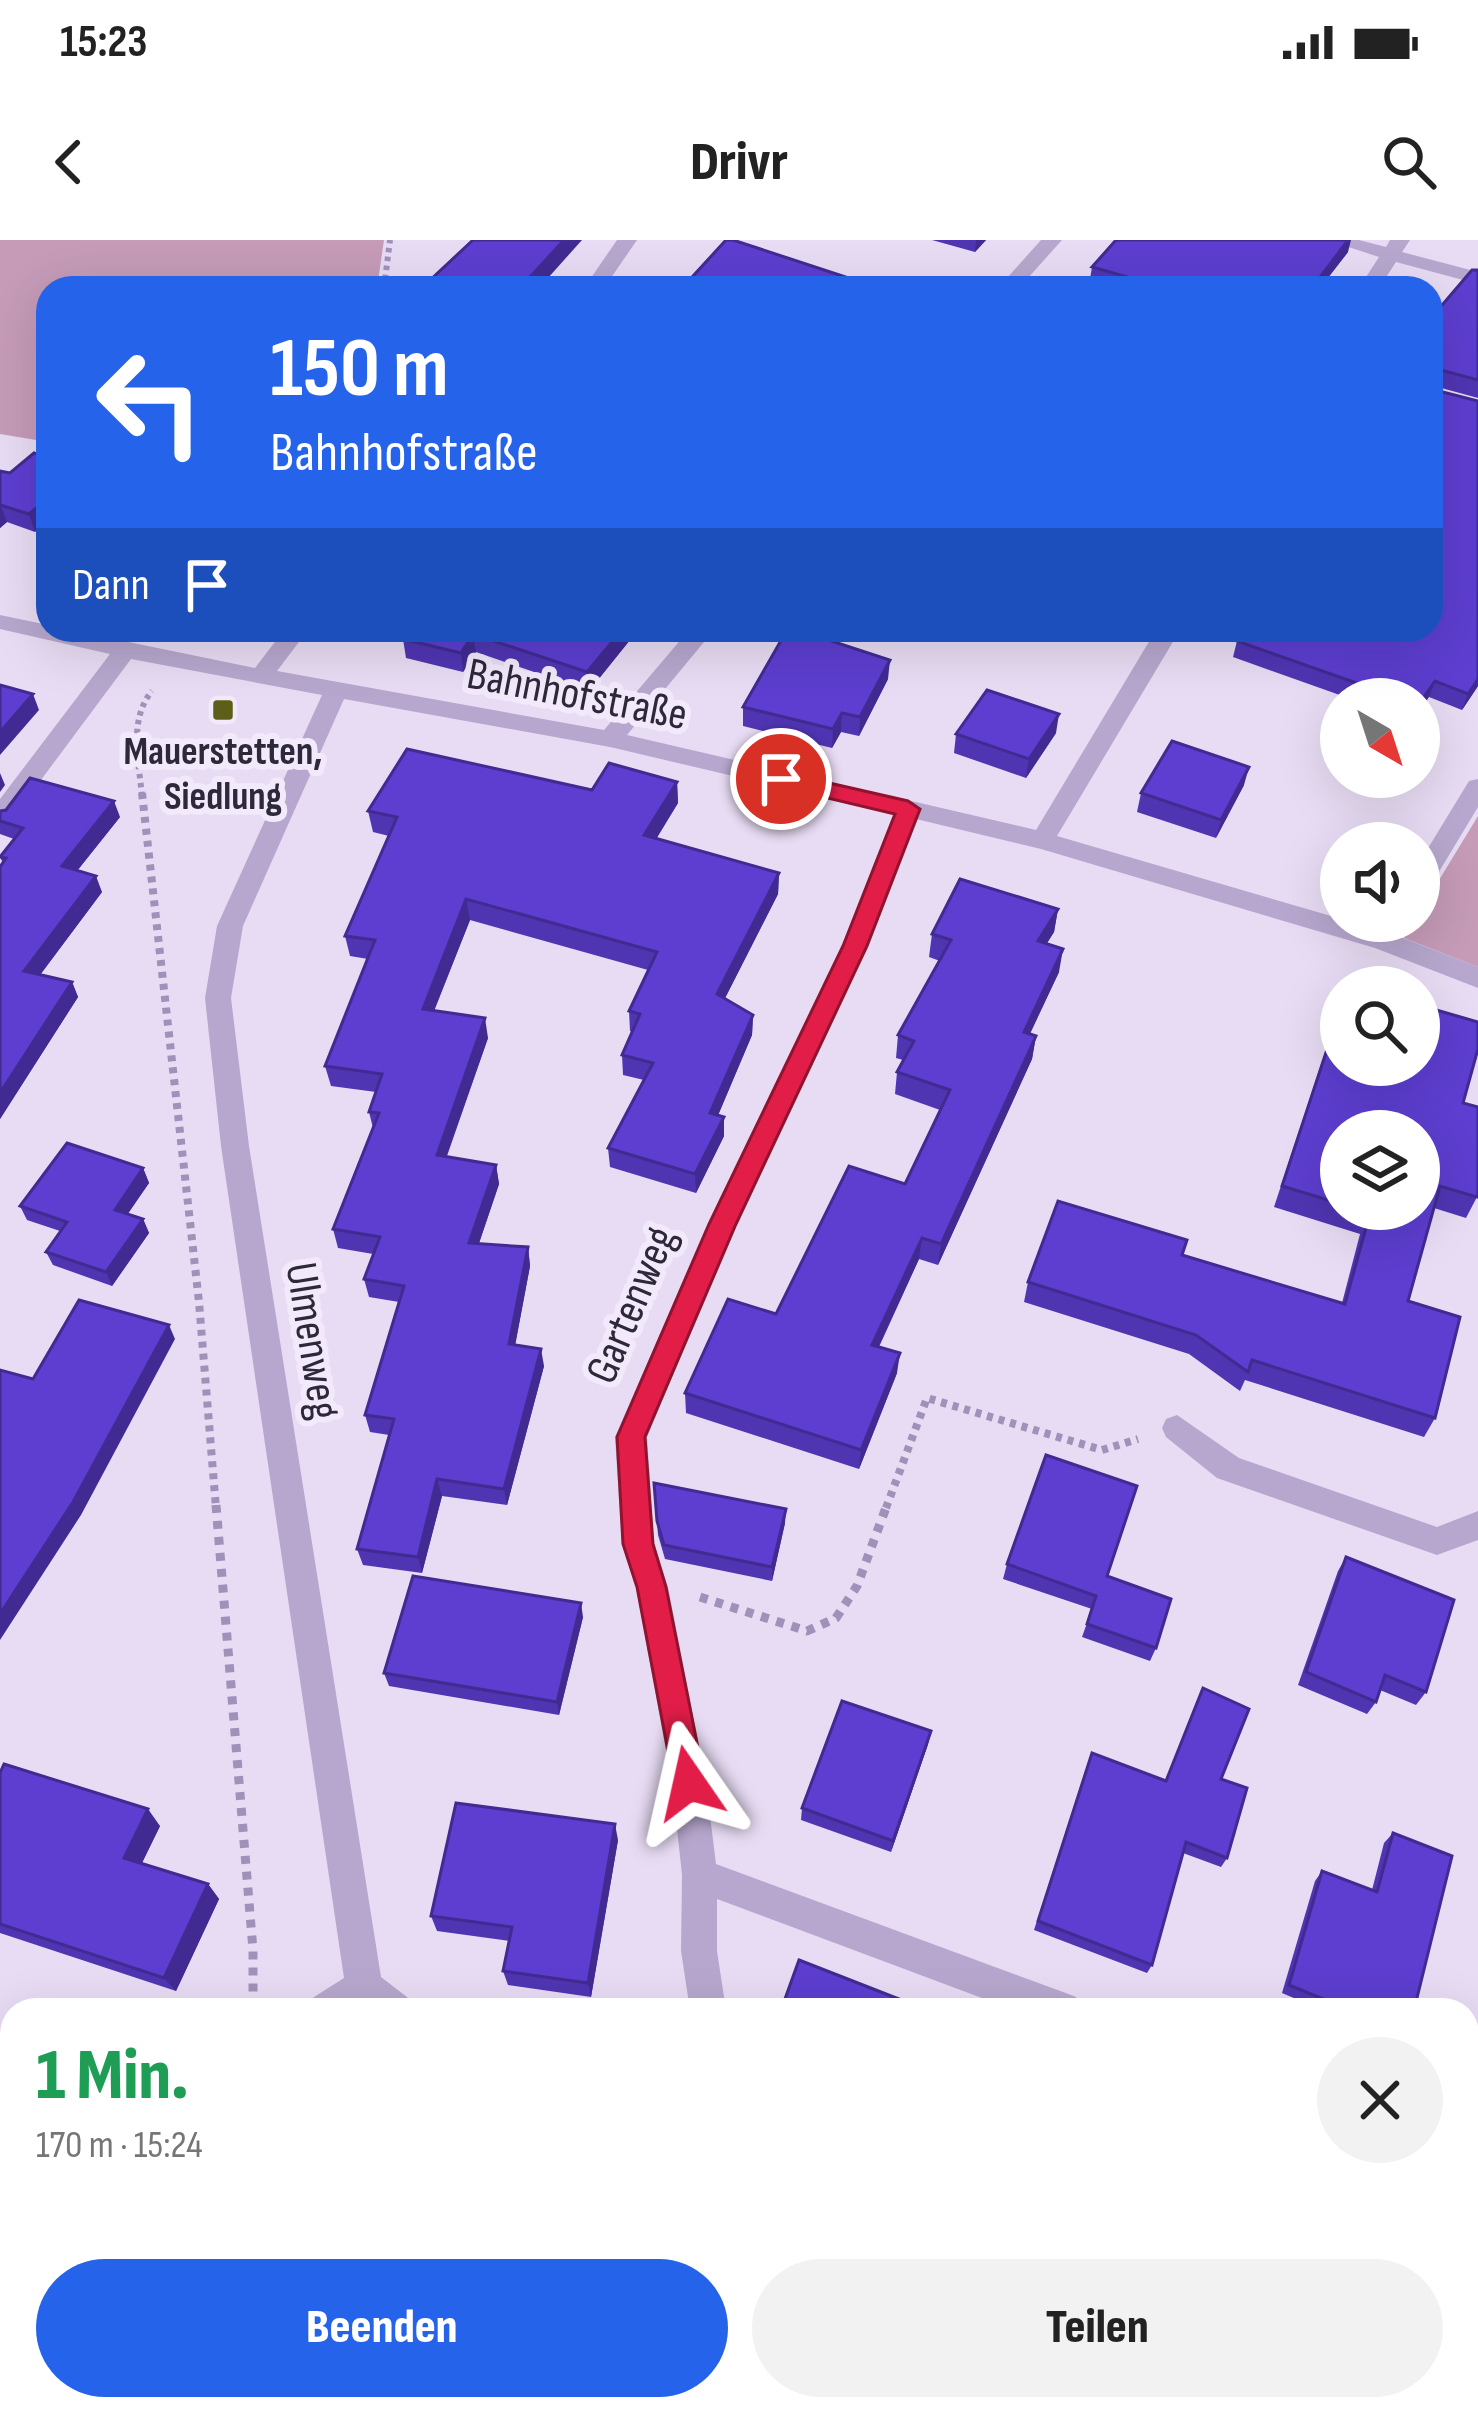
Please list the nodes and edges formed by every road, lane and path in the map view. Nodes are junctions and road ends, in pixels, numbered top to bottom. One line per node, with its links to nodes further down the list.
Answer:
1 (390, 240): 6 (path)
2 (627, 240): 7 (street)
3 (1052, 240): 8 (street)
4 (1337, 240): 5 (street)
5 (1395, 246): 9 (street); 10 (street)
6 (385, 276)
7 (602, 276)
8 (1025, 276)
9 (1377, 276)
10 (1478, 278)
11 (0, 622): 12 (street, Bahnhofstraße)
12 (36, 630)
13 (89, 642): 17 (street, Bahnhofstraße)
14 (287, 642): 19 (street)
15 (692, 642): 21 (street)
16 (1161, 642): 25 (street)
17 (125, 650): 18 (street, Bahnhofstraße); 24 (street)
18 (175, 662): 19 (street, Bahnhofstraße); 35 (path)
19 (260, 677): 20 (street, Bahnhofstraße)
20 (335, 692): 21 (street, Bahnhofstraße); 34 (street, Ulmenweg)
21 (610, 740): 23 (street, Bahnhofstraße)
22 (1478, 787): 26 (street)
23 (908, 809): 25 (street, Bahnhofstraße); 32 (street, Gartenweg)
24 (0, 817)
25 (1042, 840): 27 (street, Bahnhofstraße)
26 (1440, 849)
27 (1320, 913)
28 (1411, 942): 29 (street, Bahnhofstraße)
29 (1478, 978)
30 (1177, 1428): 31 (street); 32 (path)
31 (1478, 1525)
32 (652, 1587): 33 (street, Gartenweg)
33 (700, 1875): 38 (street, Gartenweg); 39 (street)
34 (364, 1987): 36 (street); 37 (street)
35 (253, 1998)
36 (346, 1998)
37 (378, 1998)
38 (706, 1998)
39 (1031, 1998)

